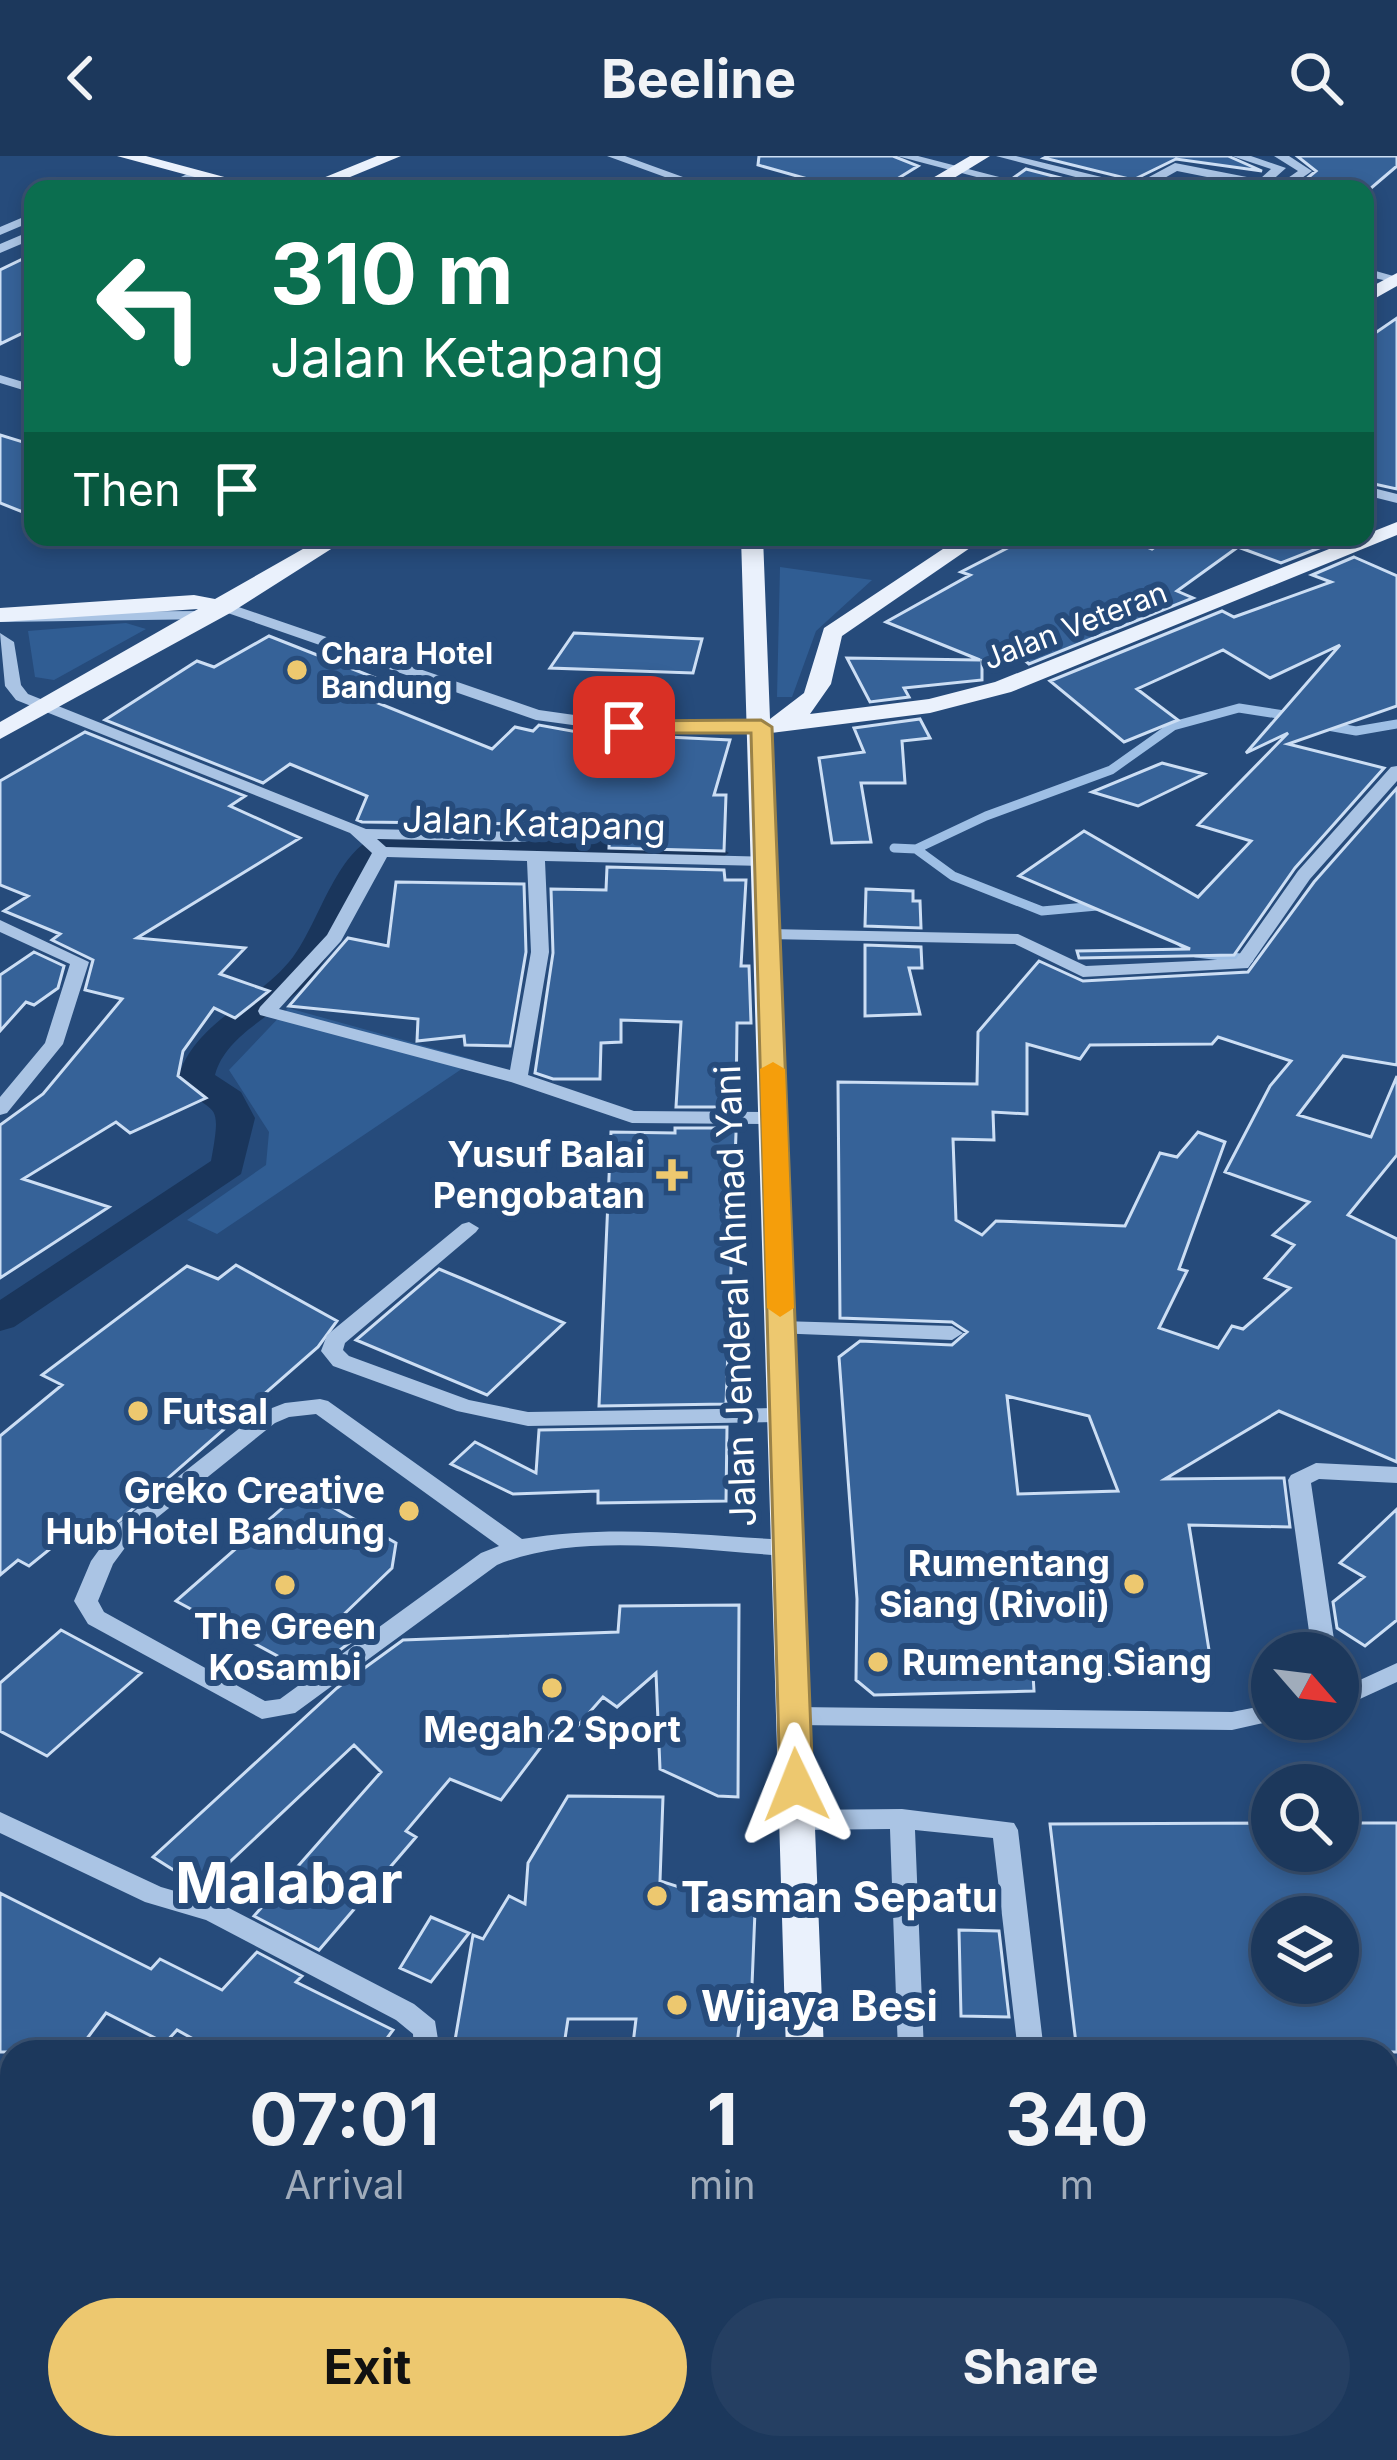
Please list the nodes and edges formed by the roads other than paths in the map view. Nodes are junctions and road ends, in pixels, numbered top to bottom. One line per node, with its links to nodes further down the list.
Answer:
1 (125, 156): 10 (main road)
2 (613, 156): 14 (street)
3 (903, 156): 9 (street)
4 (982, 156): 9 (main road)
5 (1238, 156): 20 (street)
6 (1280, 156): 21 (street)
7 (1010, 157): 17 (street)
8 (381, 158): 13 (main road)
9 (960, 168): 15 (main road); 16 (street)
10 (197, 174): 11 (street); 12 (main road)
11 (183, 180)
12 (222, 180)
13 (338, 180)
14 (684, 180)
15 (939, 180)
16 (995, 180)
17 (1101, 180)
18 (1152, 180): 19 (street)
19 (1242, 180)
20 (1265, 180)
21 (1291, 180)
22 (324, 546): 26 (main road)
23 (752, 546): 30 (main road, Jalan Jenderal Ahmad Yani)
24 (962, 546): 30 (main road)
25 (1352, 546): 30 (main road, Jalan Veteran)
26 (216, 611): 27 (main road); 29 (main road); 30 (street)
27 (0, 616)
28 (0, 638): 29 (street)
29 (46, 707): 31 (main road); 34 (street, Jalan Katapang)
30 (761, 727): 36 (main road, Jalan Jenderal Ahmad Yani)
31 (0, 732)
32 (1397, 771): 38 (street)
33 (525, 837): 34 (street)
34 (375, 844): 35 (street, Jalan Katapang); 39 (street)
35 (536, 860): 36 (street, Jalan Katapang); 39 (street)
36 (766, 861): 38 (main road, Jalan Jenderal Ahmad Yani)
37 (0, 925): 40 (street)
38 (768, 934): 41 (main road, Jalan Jenderal Ahmad Yani)
39 (518, 1078): 41 (street)
40 (0, 1109)
41 (774, 1118): 43 (main road, Jalan Jenderal Ahmad Yani)
42 (469, 1228): 45 (street)
43 (781, 1328): 44 (street); 45 (main road, Jalan Jenderal Ahmad Yani)
44 (952, 1333)
45 (784, 1415): 48 (main road, Jalan Jenderal Ahmad Yani)
46 (1397, 1475): 49 (street)
47 (516, 1546): 47 (street); 48 (street)
48 (788, 1548): 52 (main road, Jalan Jenderal Ahmad Yani)
49 (1321, 1632)
50 (1393, 1680): 51 (street)
51 (1359, 1691)
52 (794, 1716): 53 (street); 55 (main road, Jalan Jenderal Ahmad Yani)
53 (1251, 1717)
54 (902, 1819): 55 (street); 59 (street); 60 (street)
55 (798, 1820): 58 (main road, Jalan Jenderal Ahmad Yani)
56 (0, 1822): 57 (street)
57 (426, 2040)
58 (805, 2040)
59 (911, 2040)
60 (1030, 2040)

